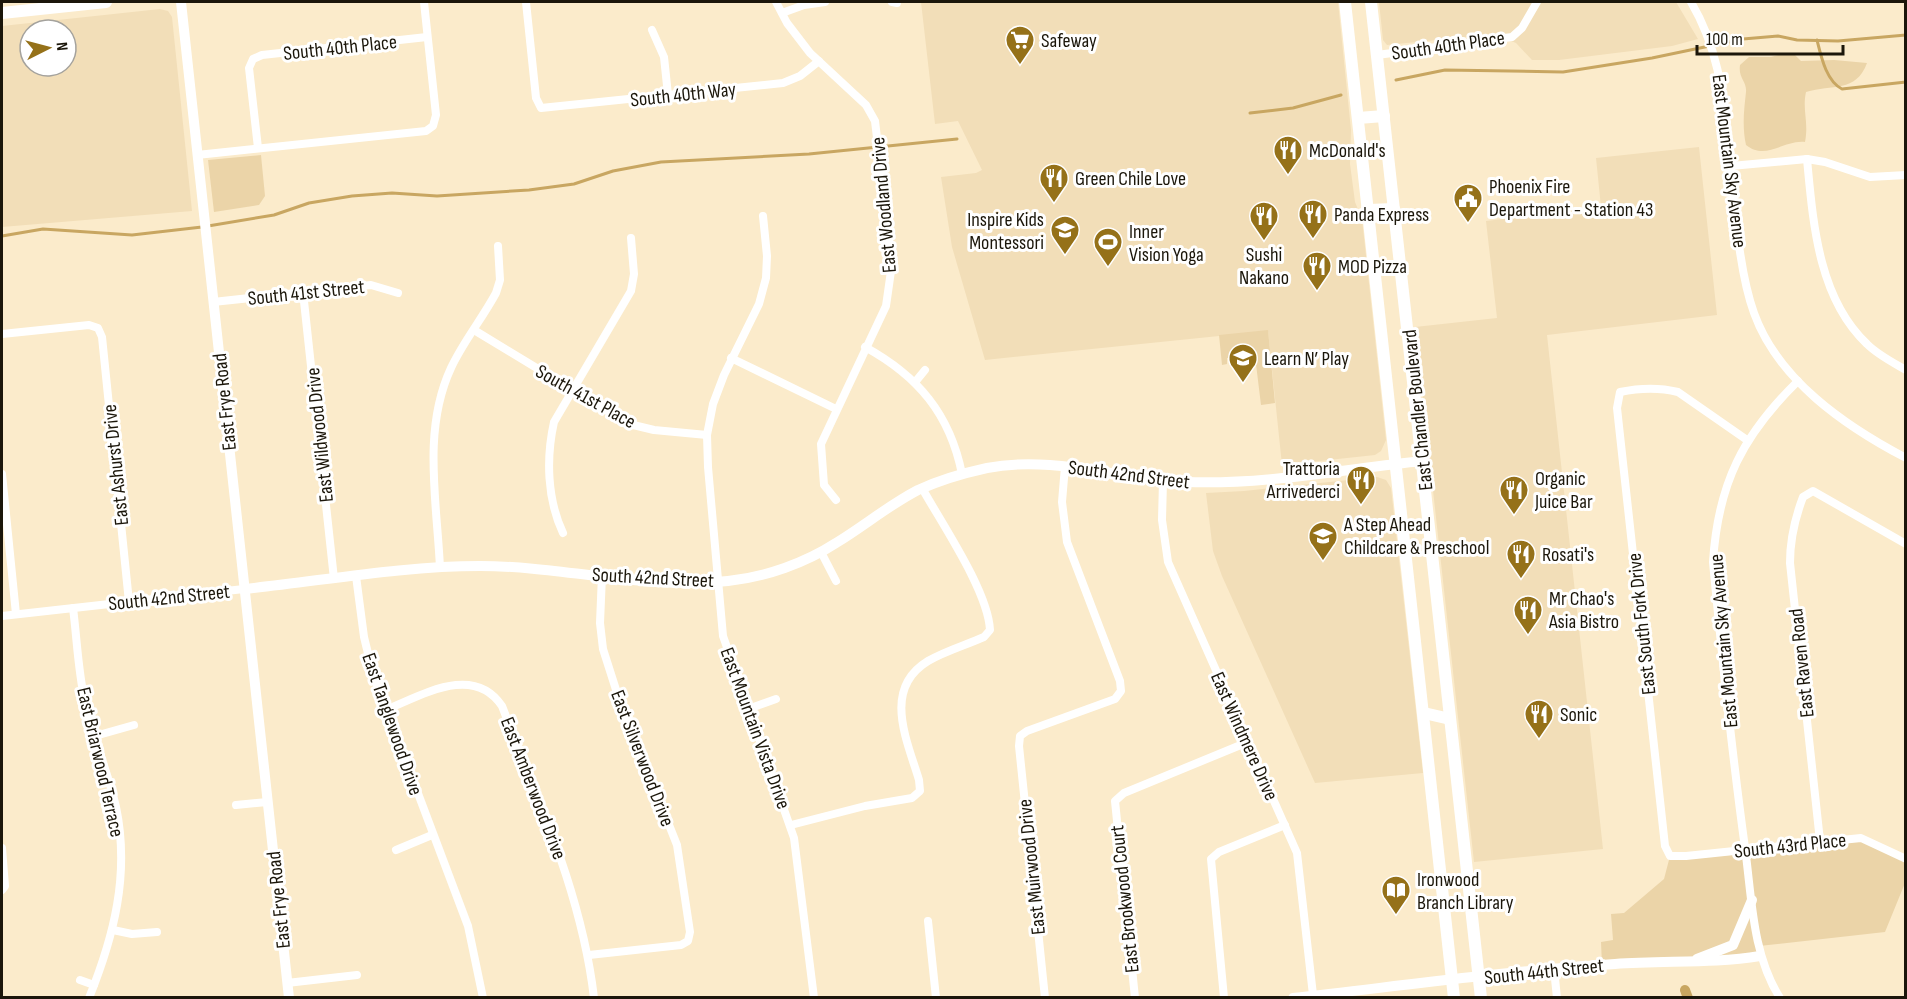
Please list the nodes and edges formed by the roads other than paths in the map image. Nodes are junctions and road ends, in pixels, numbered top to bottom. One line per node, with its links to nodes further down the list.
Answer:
1 (106, 2): 11 (main road)
2 (181, 2): 21 (street, East Frye Road)
3 (424, 2): 14 (street)
4 (526, 2): 17 (street, South 40th Way)
5 (776, 2): 12 (street, East Woodland Drive)
6 (825, 2): 12 (street)
7 (1345, 2): 19 (main road, East Chandler Boulevard)
8 (1371, 2): 15 (main road, East Chandler Boulevard)
9 (1537, 2): 15 (street, South 40th Place)
10 (1691, 2): 23 (street, East Mountain Sky Avenue)
11 (2, 13)
12 (782, 13): 16 (street, East Woodland Drive)
13 (652, 30): 17 (street)
14 (427, 37): 20 (street, South 40th Place); 20 (street)
15 (1377, 55): 18 (main road, East Chandler Boulevard)
16 (819, 61): 17 (street, South 40th Way); 35 (street, East Woodland Drive)
17 (668, 95)
18 (1384, 116): 19 (main road); 25 (main road, East Chandler Boulevard)
19 (1358, 117): 26 (main road, East Chandler Boulevard)
20 (258, 148): 21 (street)
21 (197, 155): 32 (street, East Frye Road)
22 (1808, 159): 23 (street); 24 (street); 38 (street)
23 (1731, 166): 40 (street, East Mountain Sky Avenue)
24 (1905, 175)
25 (1394, 209): 26 (main road); 46 (main road, East Chandler Boulevard)
26 (1369, 210): 47 (main road, East Chandler Boulevard)
27 (763, 216): 36 (street, East Mountain Vista Drive)
28 (631, 238): 41 (street)
29 (498, 246): 33 (street)
30 (303, 292): 31 (street, South 41st Street); 32 (street, South 41st Street); 60 (street, East Wildwood Drive)
31 (398, 293)
32 (213, 302): 63 (street, East Frye Road)
33 (474, 330): 41 (street, South 41st Place); 57 (street)
34 (2, 334): 64 (street, East Ashurst Drive)
35 (865, 347): 39 (street); 42 (street, East Woodland Drive)
36 (731, 358): 42 (street); 43 (street, East Mountain Vista Drive)
37 (925, 370): 39 (street)
38 (1905, 370)
39 (916, 381): 50 (street)
40 (1798, 381): 44 (street, East Mountain Sky Avenue); 45 (street)
41 (572, 390): 43 (street, South 41st Place); 54 (street)
42 (836, 409): 53 (street, East Woodland Drive)
43 (707, 435): 62 (street, East Mountain Vista Drive)
44 (1747, 440): 84 (street, East Mountain Sky Avenue); 85 (street, East South Fork Drive)
45 (1905, 458)
46 (1422, 461): 47 (street, South 42nd Street); 72 (main road, East Chandler Boulevard)
47 (1396, 464): 51 (street, South 42nd Street); 71 (main road, East Chandler Boulevard)
48 (1065, 466): 50 (street, South 42nd Street); 51 (street, South 42nd Street); 109 (street, East Muirwood Drive)
49 (2, 474): 66 (street)
50 (962, 474): 52 (street, South 42nd Street)
51 (1163, 481): 75 (street, East Windmere Drive)
52 (922, 489): 56 (street, South 42nd Street); 78 (street)
53 (836, 500)
54 (563, 533)
55 (1905, 544): 81 (street, East Raven Road)
56 (821, 552): 61 (street); 62 (street, South 42nd Street)
57 (440, 568): 58 (street, South 42nd Street); 59 (street, South 42nd Street)
58 (602, 575): 62 (street, South 42nd Street); 92 (street, East Silverwood Drive)
59 (356, 576): 60 (street, South 42nd Street); 70 (street, East Tanglewood Drive)
60 (334, 579): 63 (street, South 42nd Street)
61 (837, 581)
62 (717, 582): 69 (street, East Mountain Vista Drive)
63 (244, 589): 64 (street, South 42nd Street); 76 (street, East Frye Road)
64 (129, 602): 65 (street, South 42nd Street)
65 (73, 608): 66 (street, South 42nd Street); 74 (street, East Briarwood Terrace)
66 (16, 614): 67 (street, South 42nd Street)
67 (2, 615)
68 (777, 699): 69 (street)
69 (748, 709): 78 (street, East Mountain Vista Drive)
70 (385, 710): 80 (street, East Tanglewood Drive); 92 (street, East Amberwood Drive)
71 (1424, 713): 72 (main road); 99 (main road, East Chandler Boulevard)
72 (1450, 719): 97 (main road, East Chandler Boulevard)
73 (134, 725): 74 (street)
74 (95, 736): 90 (street, East Briarwood Terrace)
75 (1248, 742): 79 (street, East Windmere Drive); 110 (street, East Brookwood Court)
76 (267, 802): 77 (street); 100 (street, East Frye Road)
77 (236, 806)
78 (791, 825): 107 (street, East Mountain Vista Drive)
79 (1285, 825): 102 (street, East Windmere Drive); 111 (street)
80 (432, 836): 83 (street); 105 (street, East Tanglewood Drive)
81 (1820, 842): 84 (street, South 43rd Place); 86 (street, South 43rd Place)
82 (2, 848): 87 (street)
83 (396, 850)
84 (1746, 850): 85 (street, South 43rd Place); 88 (street, East Mountain Sky Avenue)
85 (1670, 855)
86 (1905, 859)
87 (3, 888)
88 (1752, 900): 93 (street, East Mountain Sky Avenue); 94 (street)
89 (928, 921): 108 (street)
90 (113, 930): 91 (street); 101 (street, East Briarwood Terrace)
91 (157, 932)
92 (589, 955): 106 (street, East Amberwood Drive)
93 (1760, 956): 94 (street, South 44th Street); 116 (street, East Mountain Sky Avenue)
94 (1688, 962): 95 (street, South 44th Street)
95 (1554, 969): 97 (street, South 44th Street); 115 (street)
96 (357, 975): 100 (street)
97 (1479, 978): 99 (street, South 44th Street); 114 (main road, East Chandler Boulevard)
98 (80, 980): 101 (street)
99 (1453, 981): 102 (street, South 44th Street); 113 (main road, East Chandler Boulevard)
100 (287, 983): 104 (street, East Frye Road)
101 (94, 985): 103 (street, East Briarwood Terrace)
102 (1313, 995): 112 (street, South 44th Street)
103 (88, 998)
104 (289, 998)
105 (483, 998)
106 (594, 998)
107 (814, 998)
108 (936, 998)
109 (1046, 998)
110 (1135, 998)
111 (1224, 998)
112 (1293, 998)
113 (1454, 998)
114 (1481, 998)
115 (1557, 998)
116 (1780, 998)

